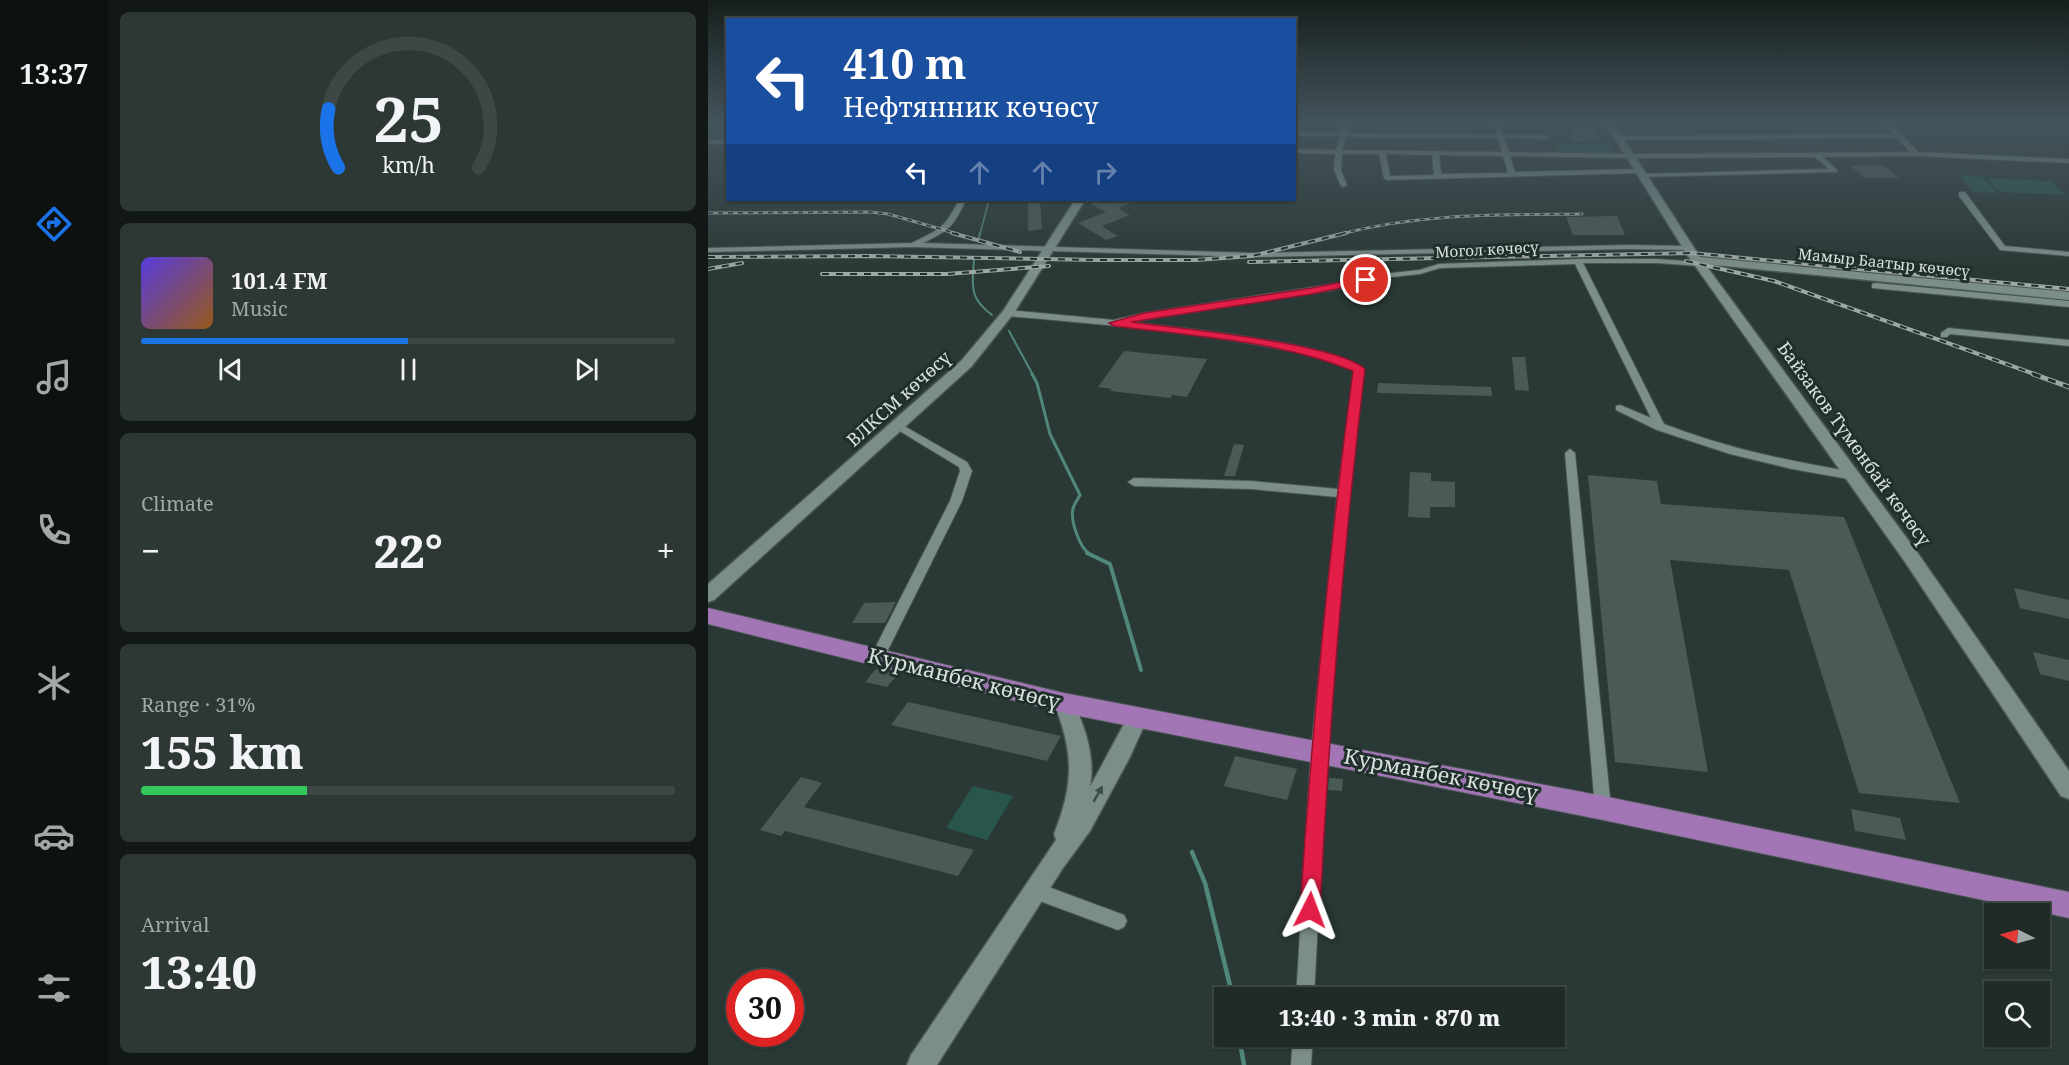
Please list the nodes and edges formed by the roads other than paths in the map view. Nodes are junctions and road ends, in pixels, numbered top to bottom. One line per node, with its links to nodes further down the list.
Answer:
1 (1337, 171): 9 (street)
2 (1386, 171): 8 (street)
3 (1437, 171): 8 (street)
4 (1510, 171): 7 (street)
5 (1835, 171): 6 (street)
6 (1640, 173): 7 (street); 17 (street, Байзаков Түмөнбай көчөсү)
7 (1512, 176): 8 (street)
8 (1438, 177)
9 (1343, 185)
10 (1962, 194): 16 (street)
11 (962, 201): 13 (street)
12 (1079, 201): 14 (street, ВЛКСМ көчөсү)
13 (913, 245): 14 (street); 15 (street)
14 (1047, 248): 17 (street); 22 (street, ВЛКСМ көчөсү)
15 (708, 250)
16 (2069, 254)
17 (1694, 257): 18 (street, Могол көчөсү); 20 (street, Мамыр Баатыр көчөсү); 30 (street, Байзаков Түмөнбай көчөсү)
18 (1578, 261): 23 (street, Могол көчөсү); 28 (street)
19 (1875, 286): 21 (street)
20 (2069, 296)
21 (2069, 304)
22 (1008, 313): 23 (street, Могол көчөсү); 27 (street, ВЛКСМ көчөсү)
23 (1114, 323): 32 (street)
24 (1944, 335): 25 (street)
25 (2069, 343)
26 (1620, 408): 28 (street)
27 (897, 425): 33 (street, ВЛКСМ көчөсү); 35 (street)
28 (1661, 428): 30 (street)
29 (1570, 453): 40 (street)
30 (1854, 476): 39 (street, Байзаков Түмөнбай көчөсү)
31 (1134, 482): 32 (street)
32 (1343, 494): 38 (street)
33 (708, 595)
34 (708, 616): 35 (main road, Курманбек көчөсү)
35 (877, 658): 36 (main road, Курманбек көчөсү)
36 (1064, 703): 37 (main road, Курманбек көчөсү); 41 (street)
37 (1138, 717): 38 (main road, Курманбек көчөсү); 41 (street, one-way to 37)
38 (1319, 751): 40 (main road, Курманбек көчөсү); 45 (street)
39 (2069, 789)
40 (1603, 807): 43 (main road, Курманбек көчөсү)
41 (1055, 860): 42 (street)
42 (1035, 891): 44 (street); 47 (street)
43 (2069, 905)
44 (1118, 921)
45 (1306, 987)
46 (1302, 1047): 48 (street)
47 (921, 1065)
48 (1301, 1065)

